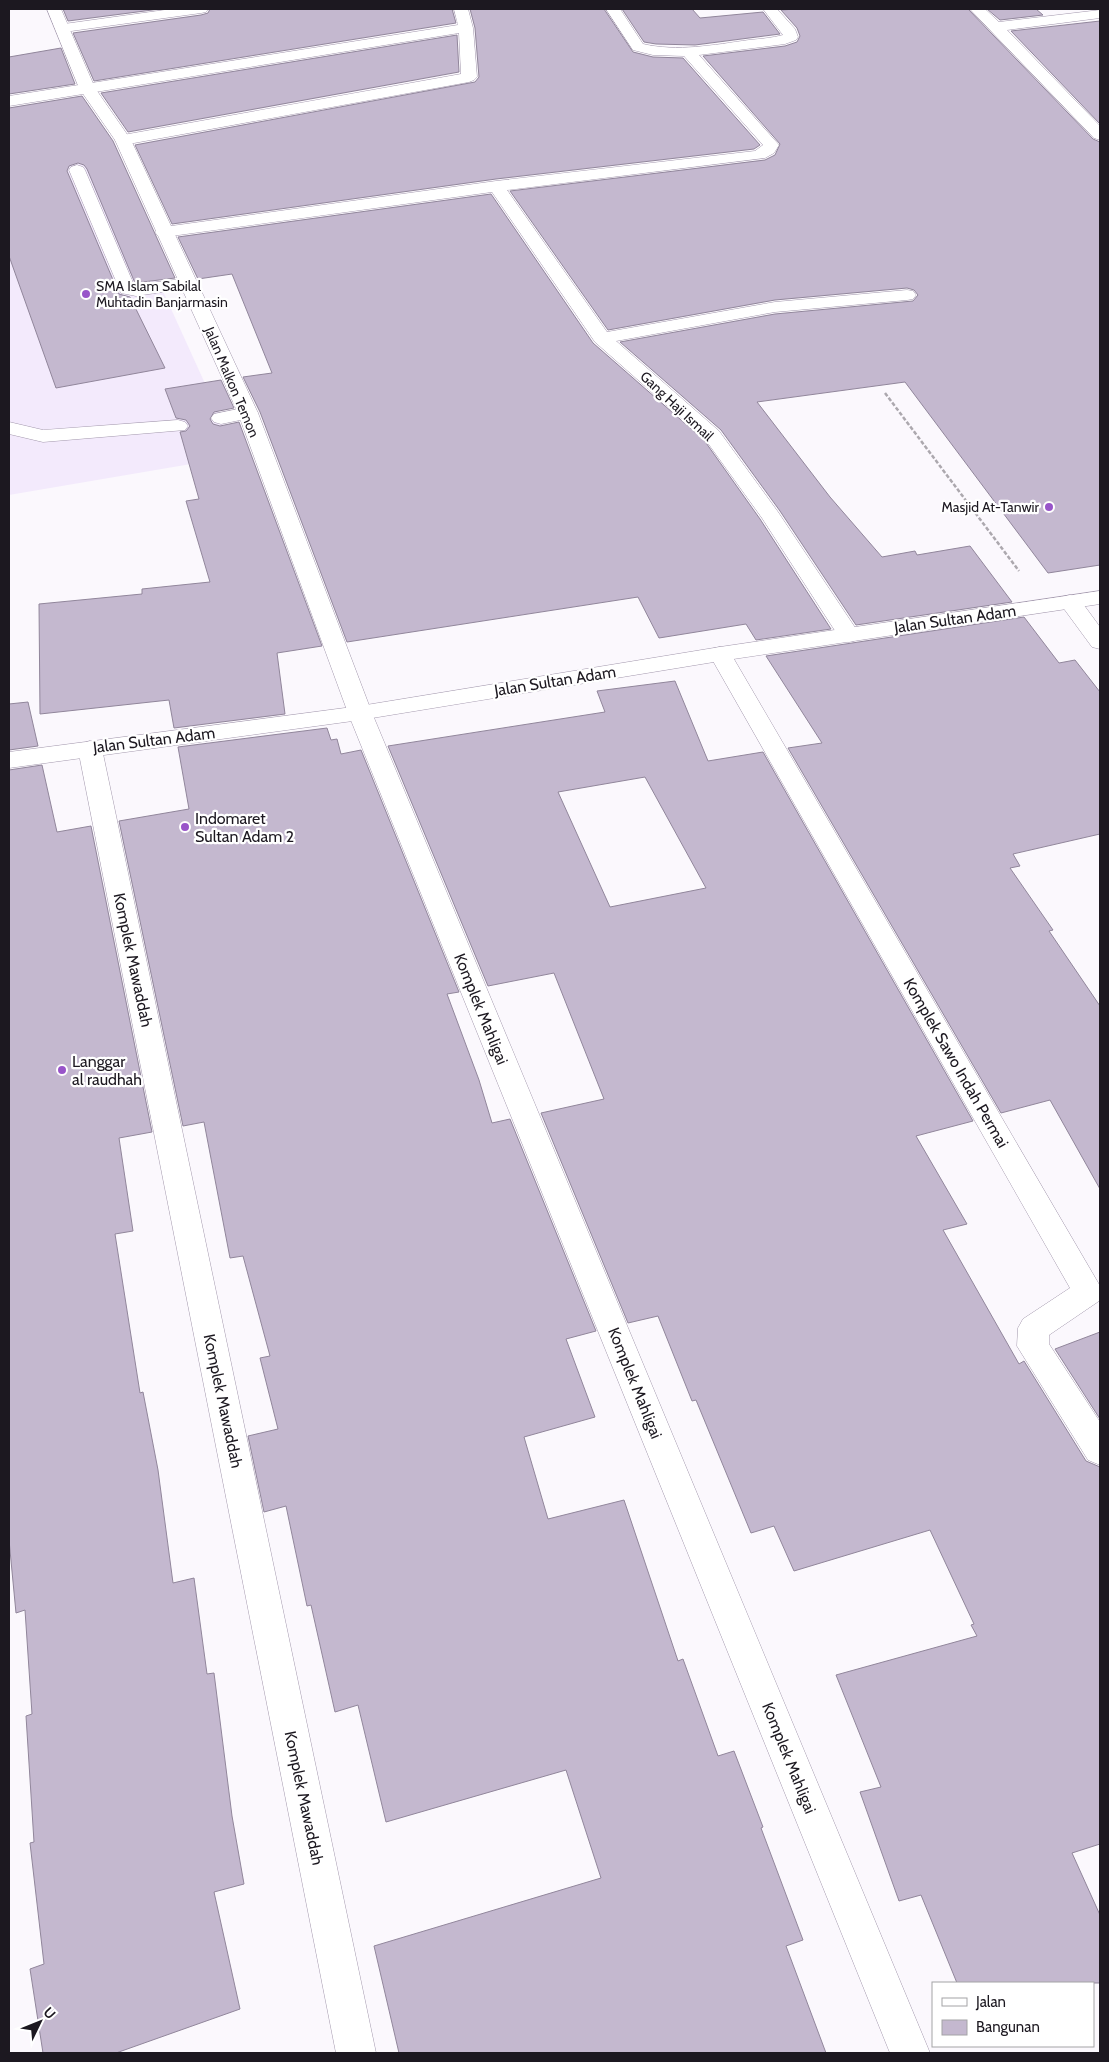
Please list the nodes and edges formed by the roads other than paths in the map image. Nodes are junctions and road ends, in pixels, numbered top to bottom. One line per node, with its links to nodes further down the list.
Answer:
1 (54, 9): 9 (street, Jalan Malkon Temon)
2 (201, 9): 9 (street)
3 (461, 9): 10 (street)
4 (613, 9): 11 (street)
5 (770, 9): 11 (street)
6 (978, 9): 8 (street)
7 (1100, 14): 8 (street)
8 (996, 27): 14 (street)
9 (64, 28): 12 (street, Jalan Malkon Temon)
10 (466, 28): 12 (street); 15 (street)
11 (688, 52): 17 (street)
12 (87, 88): 13 (street); 15 (street, Jalan Malkon Temon)
13 (9, 101)
14 (1100, 134)
15 (123, 140): 18 (street, Jalan Malkon Temon)
16 (77, 170): 19 (street)
17 (496, 186): 18 (street); 21 (street, Gang Haji Ismail)
18 (164, 232): 19 (street, Jalan Malkon Temon)
19 (189, 283): 22 (street, Jalan Malkon Temon)
20 (907, 295): 21 (street)
21 (602, 338): 28 (street, Gang Haji Ismail)
22 (248, 413): 23 (street); 31 (street, Jalan Malkon Temon)
23 (221, 418)
24 (178, 426): 25 (street)
25 (9, 428)
26 (1100, 597): 27 (street, Jalan Sultan Adam)
27 (1070, 602): 28 (street, Jalan Sultan Adam); 29 (street)
28 (849, 635): 30 (street, Jalan Sultan Adam)
29 (1100, 642)
30 (720, 654): 31 (street, Jalan Sultan Adam); 34 (street, Komplek Sawo Indah Permai)
31 (360, 713): 32 (street, Jalan Sultan Adam); 37 (street, Komplek Mahligai)
32 (90, 748): 33 (street, Jalan Sultan Adam); 36 (street, Komplek Mawaddah)
33 (9, 760)
34 (1094, 1291): 35 (street, Komplek Sawo Indah Permai)
35 (1100, 1450)
36 (356, 2053)
37 (910, 2053)

